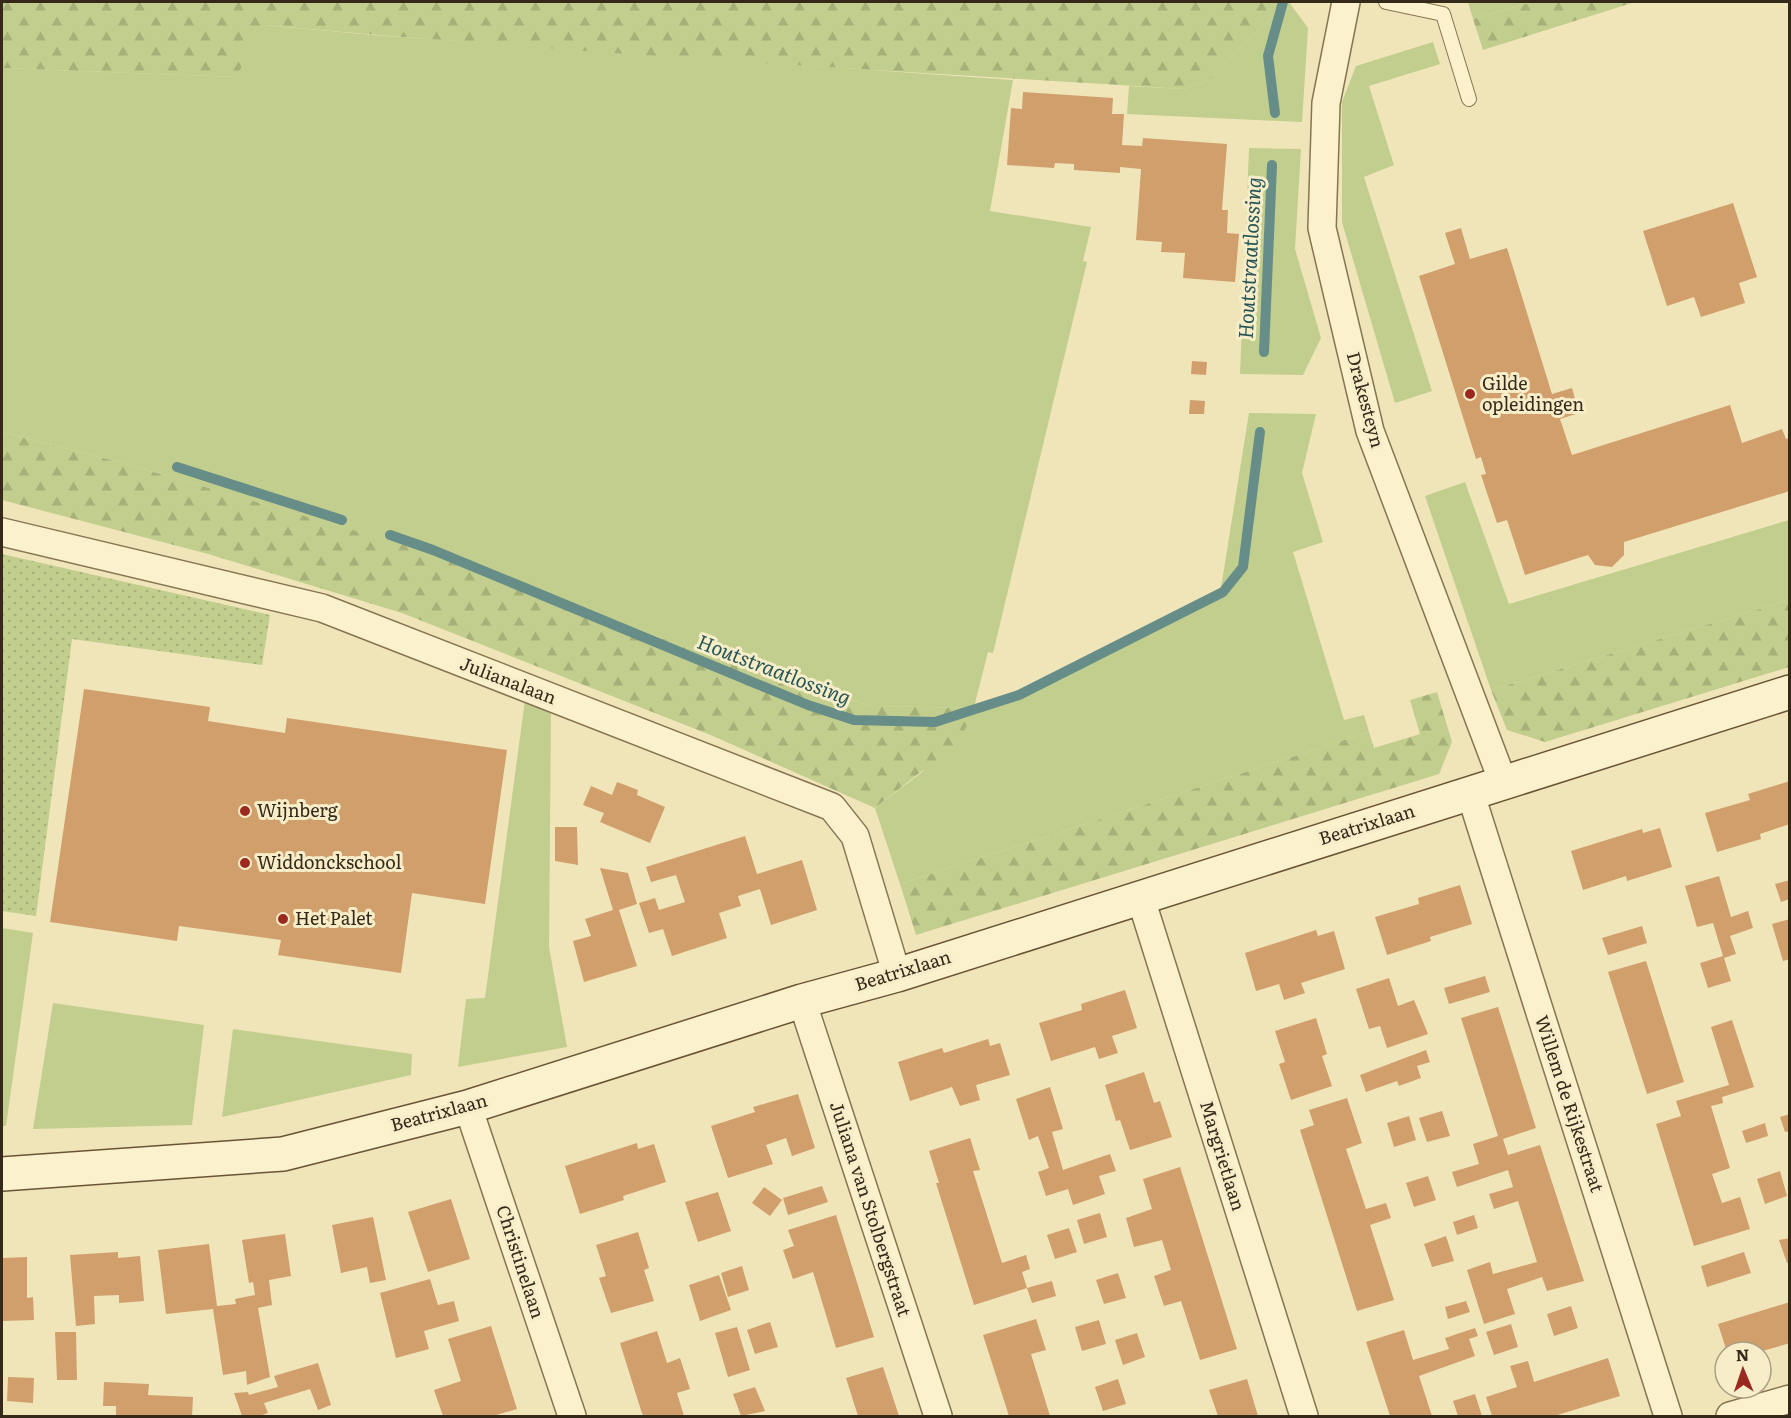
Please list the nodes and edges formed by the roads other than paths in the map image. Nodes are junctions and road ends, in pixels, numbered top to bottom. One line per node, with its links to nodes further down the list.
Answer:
1 (1346, 2): 6 (street, Drakesteyn)
2 (1386, 2): 3 (lane)
3 (1469, 99)
4 (2, 532): 9 (street, Julianalaan)
5 (1790, 692): 6 (street, Beatrixlaan)
6 (1503, 782): 7 (street, Beatrixlaan)
7 (1470, 792): 8 (street, Beatrixlaan); 17 (street, Willem de Rijkestraat)
8 (1140, 896): 9 (street, Beatrixlaan); 16 (street, Margrietlaan)
9 (897, 975): 10 (street, Beatrixlaan)
10 (802, 1001): 11 (street, Beatrixlaan); 15 (street, Juliana van Stolbergstraat)
11 (468, 1107): 12 (street, Beatrixlaan); 14 (street, Christinelaan)
12 (2, 1174)
13 (1790, 1399): 18 (street)
14 (572, 1416)
15 (938, 1416)
16 (1304, 1416)
17 (1668, 1416)
18 (1730, 1416)

